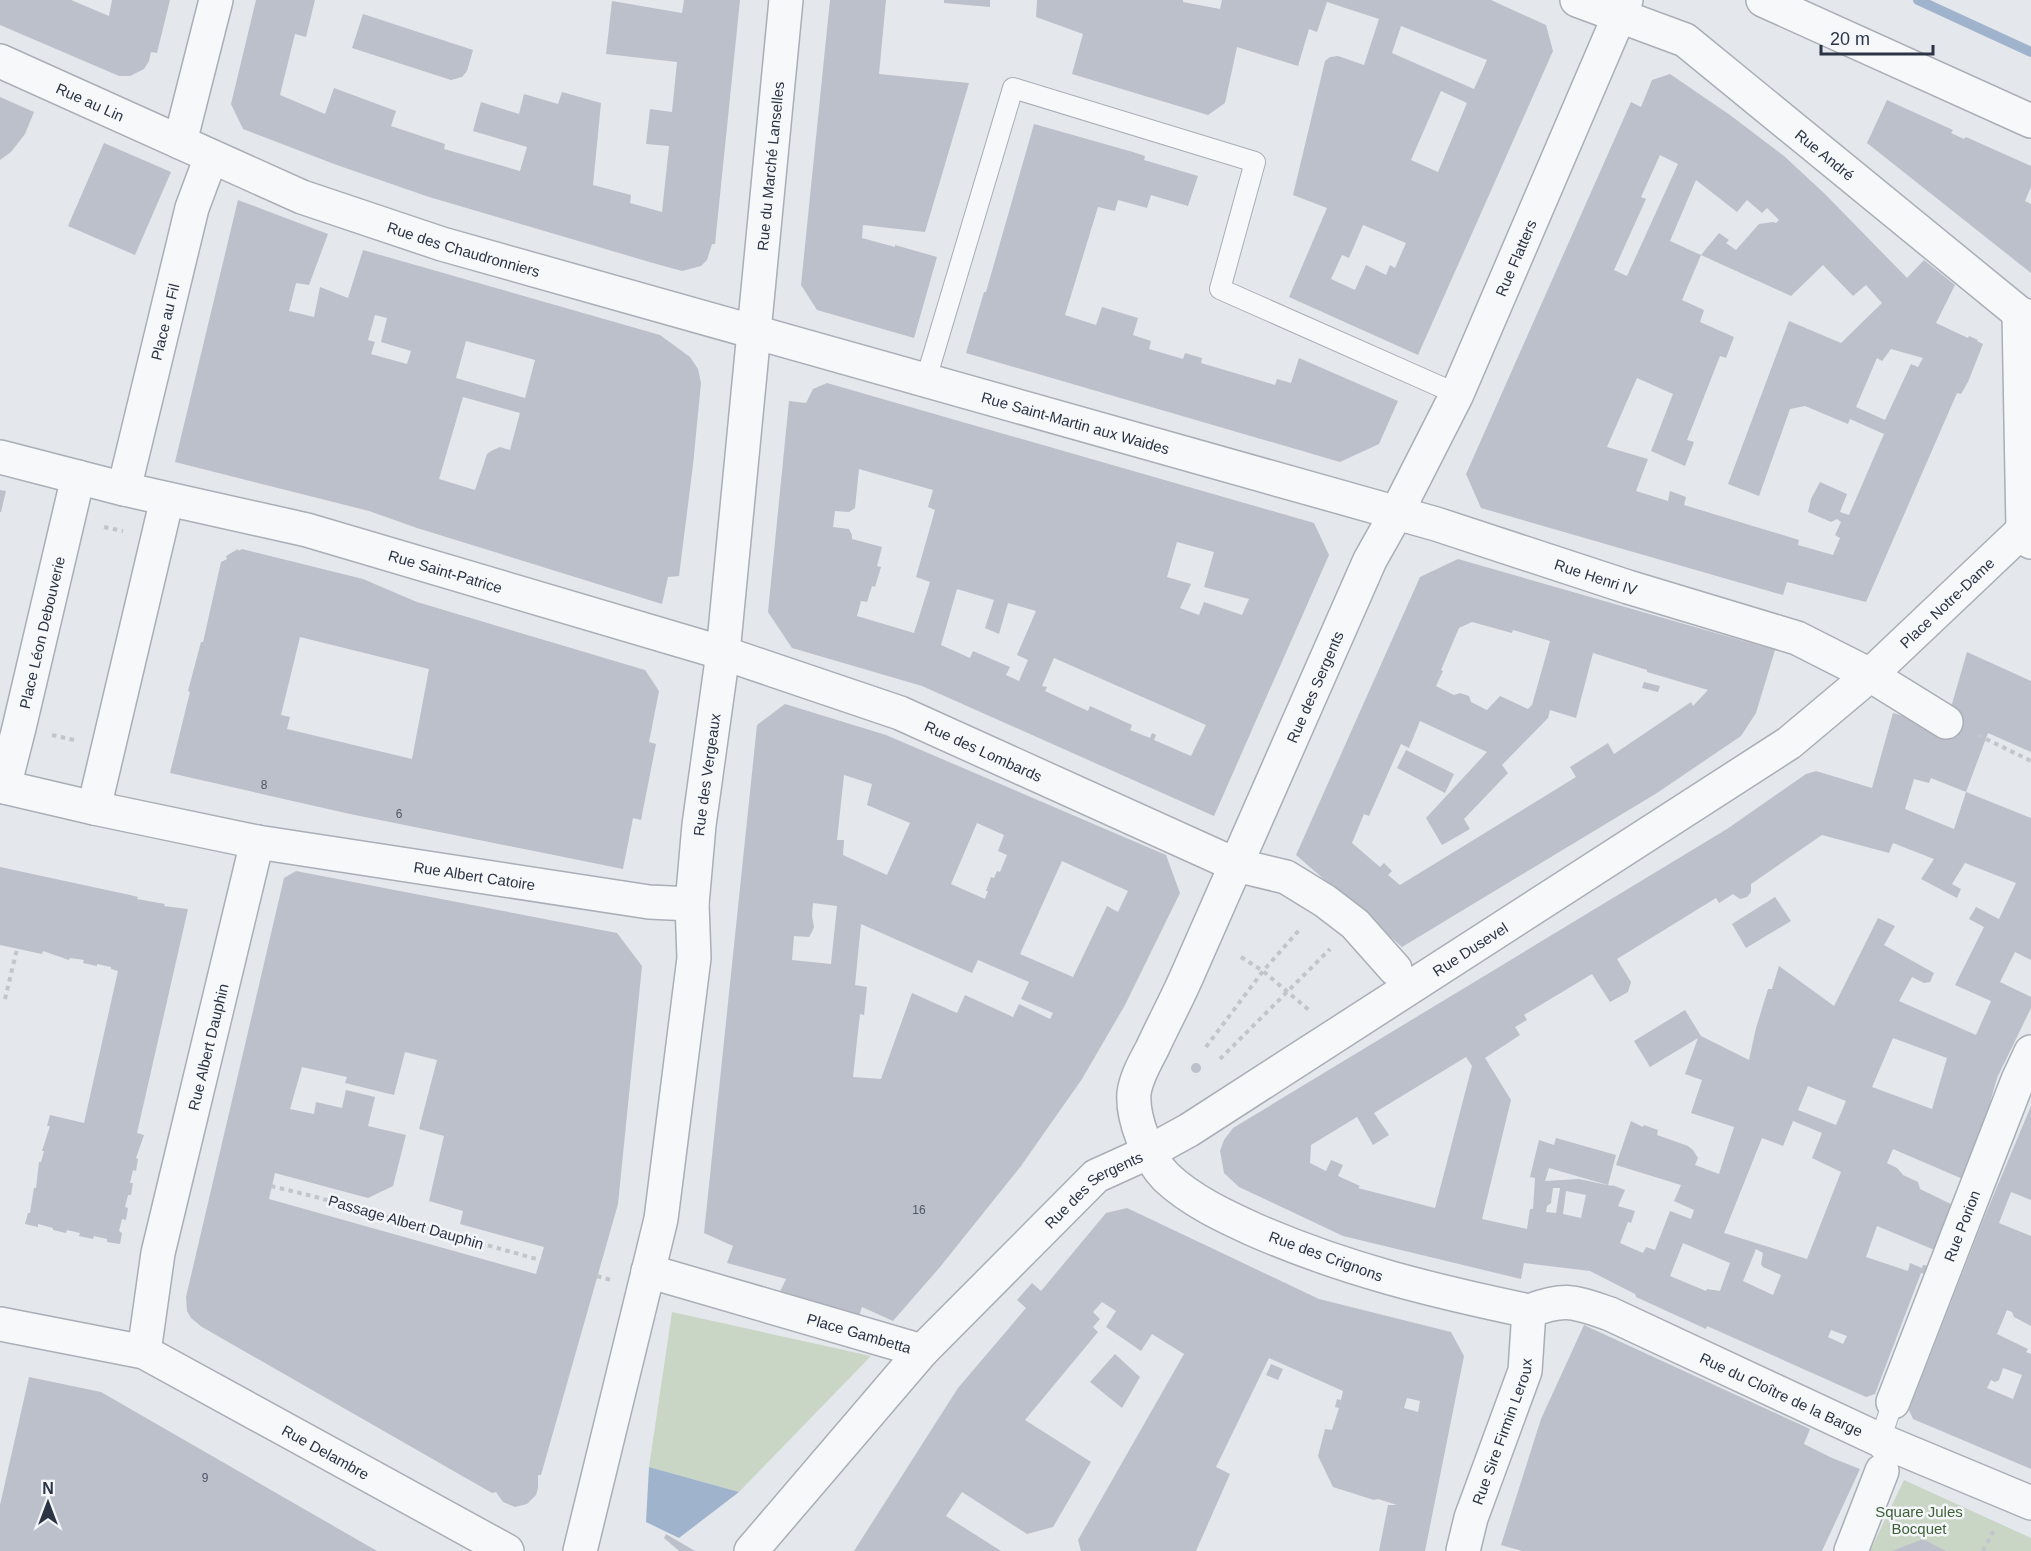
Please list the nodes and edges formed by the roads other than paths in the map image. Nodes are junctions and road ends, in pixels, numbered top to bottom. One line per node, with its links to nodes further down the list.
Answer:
1 (216, 0): 8 (street)
2 (786, 0): 11 (street, Rue du Marché Lanselles)
3 (1577, 0): 5 (street, Rue André)
4 (1763, 0): 7 (street)
5 (1622, 8): 10 (street, Rue André); 13 (street, Rue Flatters)
6 (0, 61): 8 (street, Rue au Lin)
7 (2031, 121)
8 (180, 142): 9 (street, Rue des Chaudronniers)
9 (211, 157): 11 (street, Rue des Chaudronniers); 16 (street, Place au Fil)
10 (2025, 315): 19 (street, Place Notre-Dame)
11 (754, 331): 12 (street, Rue Saint-Martin aux Waides); 20 (street, Rue des Vergeaux)
12 (926, 380): 13 (lane); 18 (street, Rue Saint-Martin aux Waides)
13 (1457, 394): 18 (street, Rue Flatters)
14 (0, 457): 15 (street, Rue Saint-Patrice)
15 (78, 477): 16 (street, Rue Saint-Patrice); 24 (street, Place Léon Debouverie)
16 (124, 489): 17 (street, Rue Saint-Patrice)
17 (167, 499): 20 (street, Rue Saint-Patrice); 25 (street)
18 (1397, 512): 21 (street, Rue Henri IV); 27 (street, Rue des Sergents)
19 (2027, 536): 21 (street, Place Notre-Dame)
20 (723, 653): 27 (street, Rue des Lombards); 28 (street, Rue des Vergeaux)
21 (1870, 675): 22 (street); 23 (street, Place Notre-Dame)
22 (1946, 722)
23 (1789, 743): 31 (street, Rue Dusevel)
24 (2, 787): 25 (street, Place Léon Debouverie)
25 (94, 808): 26 (street, Place Léon Debouverie)
26 (257, 842): 28 (street, Rue Albert Catoire); 36 (street, Rue Albert Dauphin)
27 (1236, 865): 29 (street); 31 (street, Rue des Sergents)
28 (692, 904): 32 (street, Rue des Vergeaux)
29 (1395, 969)
30 (2031, 1052): 37 (street, Rue Porion)
31 (1149, 1152): 33 (street, Rue des Crignons); 35 (street, Rue des Sergents)
32 (648, 1271): 35 (street, Place Gambetta); 41 (street)
33 (1529, 1311): 38 (street, Rue du Cloître de la Barge); 43 (street, Rue Sire Firmin Leroux)
34 (0, 1324): 36 (street, Rue Delambre)
35 (922, 1351): 42 (street, Place Gambetta)
36 (144, 1352): 40 (street, Rue Delambre)
37 (1893, 1402): 38 (lane)
38 (1881, 1455): 39 (street, Rue du Cloître de la Barge); 44 (street)
39 (2031, 1503)
40 (507, 1551)
41 (580, 1551)
42 (751, 1551)
43 (1464, 1551)
44 (1851, 1551)

